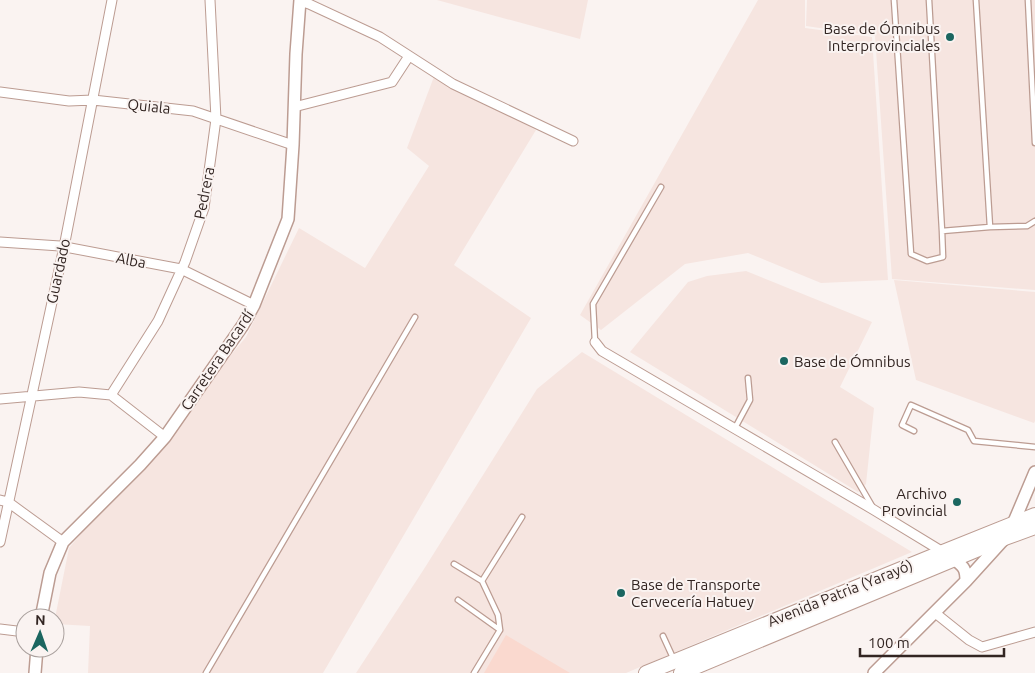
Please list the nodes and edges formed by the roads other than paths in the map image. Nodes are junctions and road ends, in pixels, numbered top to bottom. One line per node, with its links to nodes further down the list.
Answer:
1 (112, 0): 10 (street, Guardado)
2 (210, 0): 12 (street, Pedrera)
3 (894, 0): 19 (lane)
4 (928, 0): 19 (lane)
5 (976, 0): 18 (lane)
6 (1028, 0): 14 (lane)
7 (300, 1): 8 (street); 11 (street, Carretera Bacardí)
8 (409, 56): 11 (street); 13 (street)
9 (0, 92): 10 (street, Quiala)
10 (93, 100): 12 (street, Quiala); 21 (street, Guardado)
11 (294, 106): 15 (street, Carretera Bacardí)
12 (216, 119): 15 (street, Quiala); 22 (street, Pedrera)
13 (573, 141)
14 (1035, 143)
15 (292, 145): 23 (street, Carretera Bacardí)
16 (661, 187): 25 (lane)
17 (1035, 221): 18 (lane)
18 (990, 227): 19 (lane)
19 (942, 231)
20 (0, 242): 21 (street, Alba)
21 (64, 247): 22 (street, Alba); 28 (street, Guardado)
22 (181, 269): 23 (street, Alba); 27 (street, Pedrera)
23 (254, 305): 32 (street, Carretera Bacardí)
24 (415, 316): 60 (lane)
25 (595, 342): 30 (street)
26 (748, 378): 30 (lane)
27 (111, 394): 28 (street); 32 (street)
28 (32, 396): 29 (street); 36 (street, Guardado)
29 (0, 399)
30 (735, 428): 37 (street)
31 (914, 431): 34 (lane)
32 (165, 437): 44 (street, Carretera Bacardí)
33 (835, 442): 37 (lane)
34 (1035, 447)
35 (1035, 472): 40 (street)
36 (4, 501): 43 (street, Guardado); 44 (street)
37 (874, 510): 45 (street)
38 (1035, 515): 40 (main road, Avenida Patria (Yarayó))
39 (522, 517): 47 (lane)
40 (1014, 524): 42 (street); 45 (main road, Avenida Patria (Yarayó))
41 (1035, 527): 42 (main road, Avenida Patria (Yarayó))
42 (1006, 538): 45 (main road, Avenida Patria (Yarayó)); 48 (street)
43 (0, 542)
44 (63, 542): 50 (street, Carretera Bacardí)
45 (949, 556): 48 (street); 58 (main road, Avenida Patria (Yarayó))
46 (454, 564): 47 (lane)
47 (482, 580): 53 (lane)
48 (966, 581): 51 (street)
49 (458, 600): 53 (lane)
50 (43, 608)
51 (934, 612): 55 (street); 63 (street)
52 (0, 629): 54 (street)
53 (500, 630): 61 (lane)
54 (15, 631)
55 (1035, 632)
56 (663, 636): 58 (lane)
57 (36, 658): 59 (street)
58 (678, 667): 62 (main road, Avenida Patria (Yarayó))
59 (35, 673)
60 (206, 673)
61 (474, 673)
62 (646, 673)
63 (874, 673)

